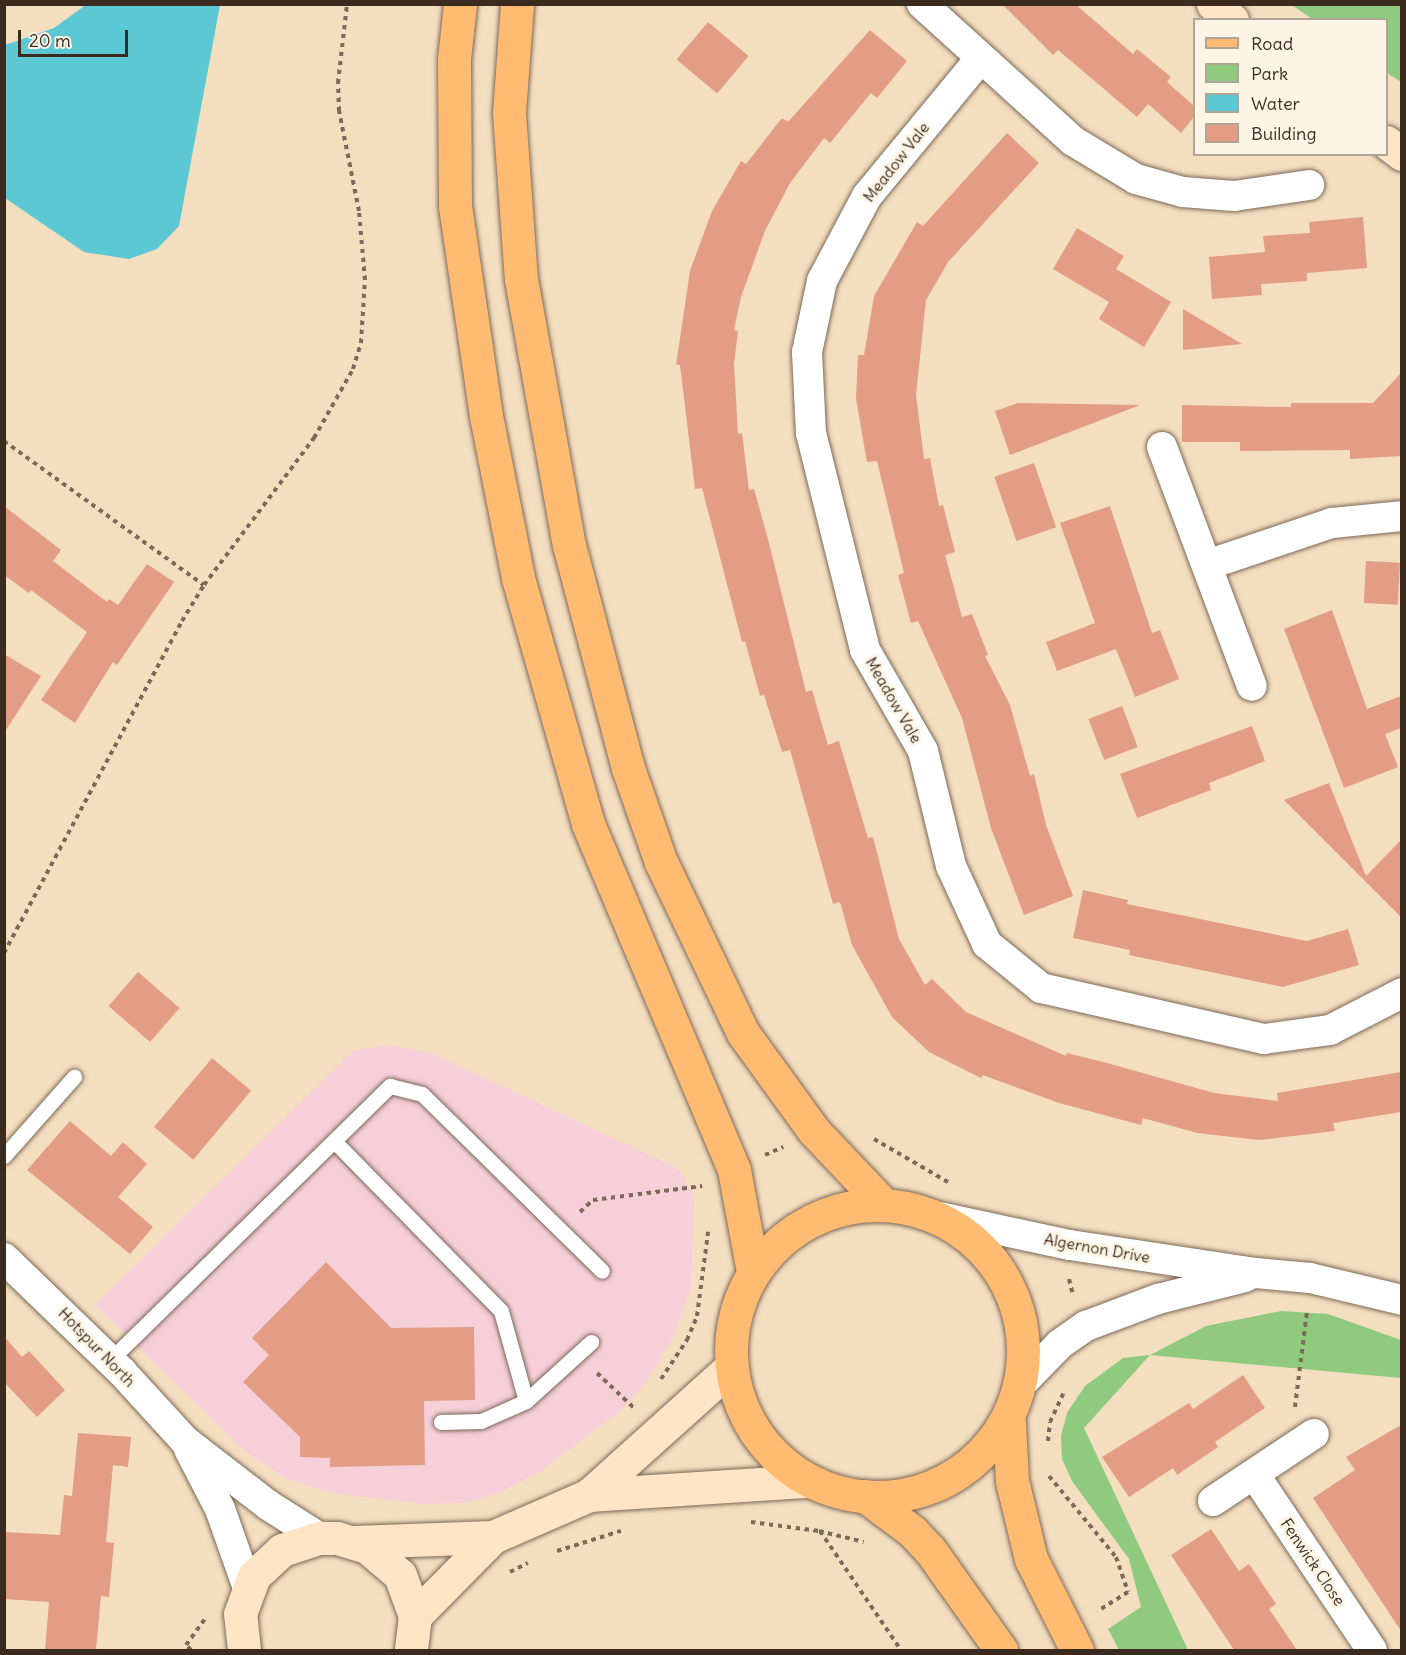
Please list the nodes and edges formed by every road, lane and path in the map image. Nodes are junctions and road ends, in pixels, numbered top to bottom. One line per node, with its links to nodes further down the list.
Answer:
1 (347, 4): 15 (path)
2 (460, 4): 24 (main road)
3 (517, 4): 20 (main road)
4 (922, 4): 7 (street)
5 (1213, 4): 6 (street)
6 (1230, 18)
7 (980, 59): 10 (street); 18 (street, Meadow Vale)
8 (1388, 144): 9 (street)
9 (1401, 154)
10 (1309, 185)
11 (4, 441): 15 (path)
12 (1162, 447): 14 (street)
13 (1401, 516): 14 (street)
14 (1207, 565): 16 (street)
15 (204, 585): 17 (path)
16 (1252, 686)
17 (4, 953)
18 (1401, 993)
19 (74, 1077): 23 (lane)
20 (814, 1131): 24 (path); 26 (main road)
21 (866, 1133): 25 (path)
22 (334, 1141): 28 (lane); 39 (lane); 43 (lane)
23 (4, 1156)
24 (734, 1170): 28 (path); 32 (main road)
25 (954, 1185)
26 (882, 1203): 27 (main road); 32 (main road)
27 (939, 1217): 29 (street, Algernon Drive); 41 (main road)
28 (560, 1230): 31 (lane)
29 (1070, 1245): 33 (street, Algernon Drive); 36 (path)
30 (4, 1258): 39 (street, Hotspur North)
31 (602, 1271)
32 (753, 1272): 40 (main road)
33 (1256, 1274): 34 (street, Algernon Drive); 36 (street, Algernon Drive)
34 (1310, 1278): 35 (street, Algernon Drive); 47 (path)
35 (1401, 1300)
36 (1086, 1326): 41 (street, Algernon Drive)
37 (591, 1342): 38 (lane)
38 (578, 1354): 43 (lane); 44 (path)
39 (110, 1360): 48 (street, Hotspur North)
40 (731, 1367): 53 (main road); 55 (street)
41 (1021, 1384): 46 (main road)
42 (1068, 1386): 49 (path)
43 (526, 1401): 45 (lane)
44 (636, 1409)
45 (441, 1422)
46 (1009, 1422): 56 (main road); 72 (main road)
47 (1314, 1434): 51 (street)
48 (185, 1441): 62 (street, Hotspur North); 68 (street, Hotspur North)
49 (1048, 1453)
50 (1049, 1464): 52 (path)
51 (1254, 1474): 57 (street); 77 (street, Fenwick Close)
52 (1049, 1476): 54 (path); 72 (path)
53 (807, 1481): 55 (street); 56 (main road)
54 (1051, 1487)
55 (589, 1495): 61 (street)
56 (865, 1496): 76 (main road)
57 (1213, 1501)
58 (743, 1521): 60 (path)
59 (631, 1529): 65 (path)
60 (819, 1531): 64 (path); 75 (path)
61 (493, 1537): 63 (street); 71 (street)
62 (320, 1538): 63 (street); 68 (street)
63 (354, 1542): 71 (street)
64 (871, 1545)
65 (552, 1552)
66 (530, 1563): 67 (path)
67 (508, 1573)
68 (248, 1588): 70 (street)
69 (209, 1610): 73 (path)
70 (242, 1639): 74 (street)
71 (414, 1640)
72 (1071, 1640)
73 (191, 1650)
74 (217, 1650)
75 (901, 1650)
76 (1001, 1650)
77 (1372, 1650)

